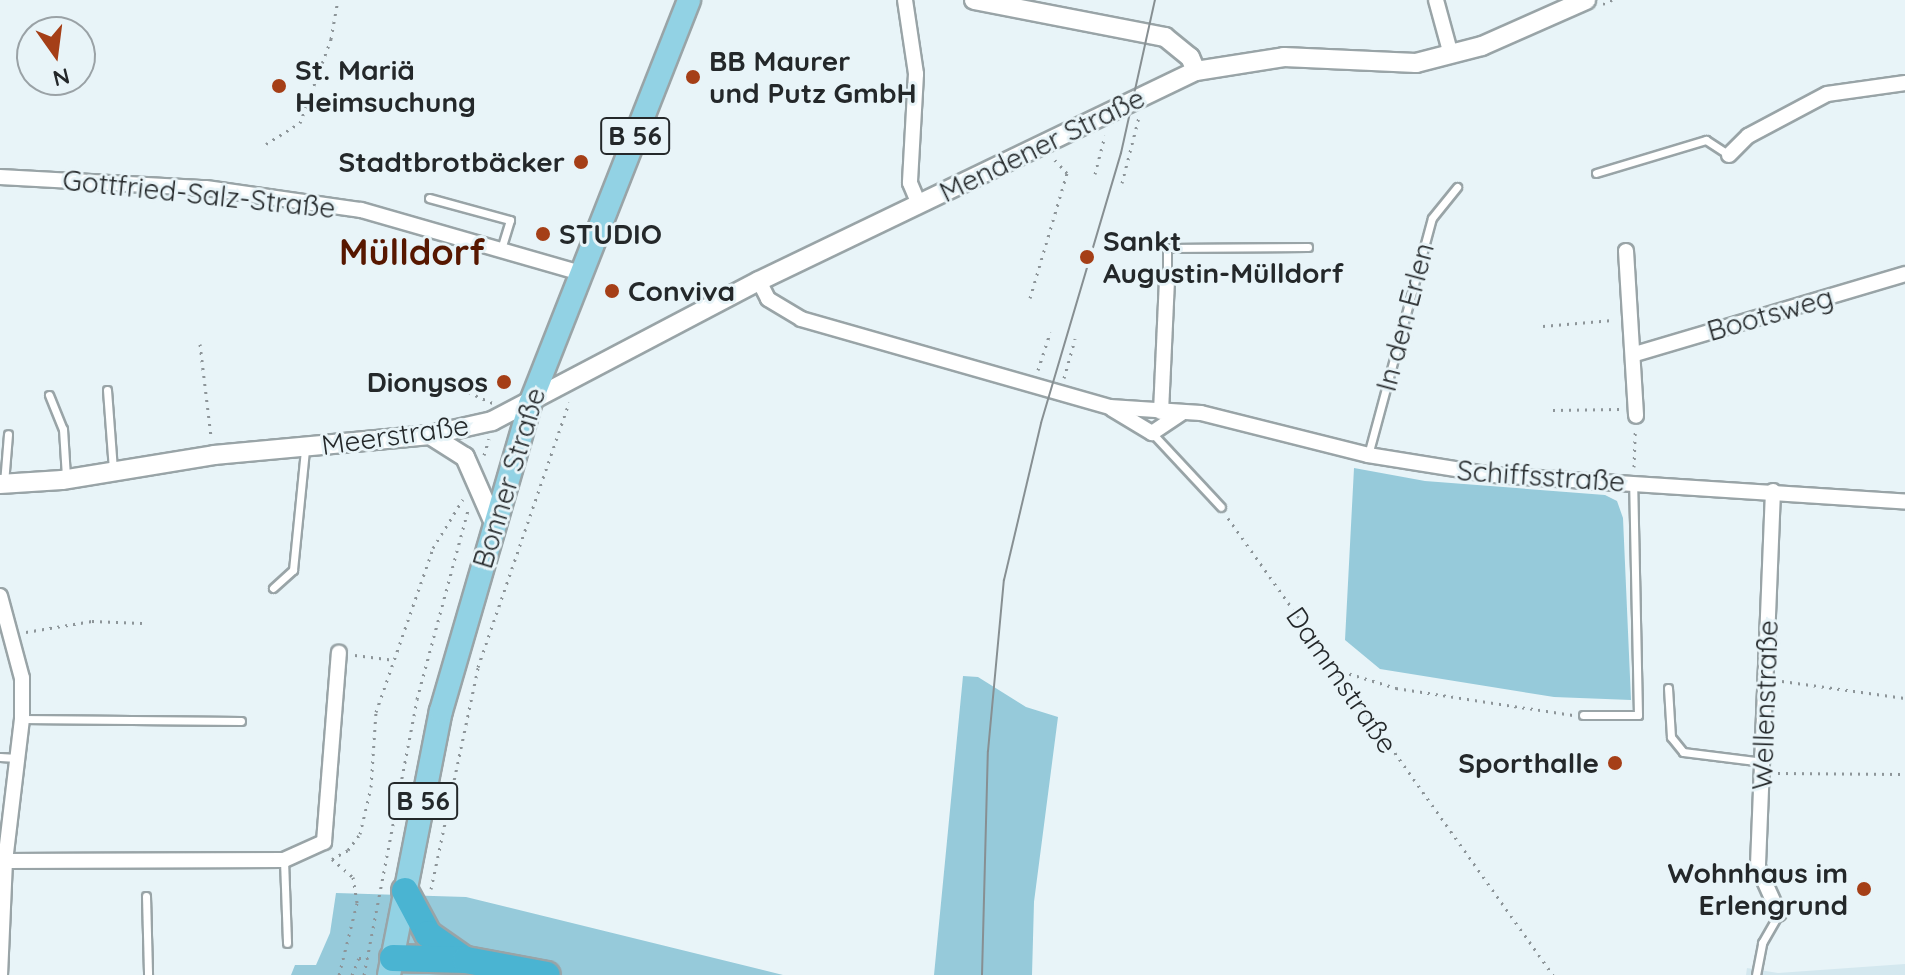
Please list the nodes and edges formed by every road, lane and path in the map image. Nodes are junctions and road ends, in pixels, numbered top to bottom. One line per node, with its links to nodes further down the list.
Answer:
1 (338, 0): 11 (path)
2 (689, 0): 25 (main road, Bonner Straße / B 56)
3 (905, 0): 21 (street)
4 (975, 0): 8 (street)
5 (1436, 0): 7 (street)
6 (1586, 0): 7 (street, Mendener Straße)
7 (1451, 55): 8 (street, Mendener Straße)
8 (1196, 71): 21 (street, Mendener Straße)
9 (1905, 83): 13 (street)
10 (1139, 119): 18 (path)
11 (266, 144)
12 (1102, 146): 16 (path)
13 (1729, 155): 15 (lane)
14 (1053, 157): 29 (path)
15 (1596, 173)
16 (1095, 174)
17 (0, 177): 22 (street, Gottfried-Salz-Straße)
18 (1122, 183)
19 (1457, 187): 54 (lane, In den Erlen)
20 (429, 198): 22 (lane)
21 (919, 204): 28 (street, Mendener Straße)
22 (502, 246): 25 (street, Gottfried-Salz-Straße)
23 (1308, 247): 27 (lane)
24 (1626, 251): 30 (street)
25 (581, 273): 43 (main road, Bonner Straße / B 56)
26 (1905, 274): 35 (street, Bootsweg)
27 (1167, 279): 46 (street)
28 (759, 281): 43 (street, Mendener Straße); 44 (street)
29 (1030, 298)
30 (1633, 318): 31 (path); 35 (street)
31 (1543, 326)
32 (1050, 332): 36 (path)
33 (1075, 339): 37 (path)
34 (200, 344): 53 (path)
35 (1635, 354): 47 (street)
36 (1036, 374)
37 (1063, 380)
38 (461, 389): 42 (path)
39 (107, 390): 55 (lane)
40 (49, 395): 56 (lane)
41 (571, 396): 85 (path)
42 (492, 400)
43 (530, 404): 51 (street, Meerstraße); 63 (main road, Bonner Straße / B 56)
44 (1110, 407): 46 (street); 49 (street)
45 (1553, 410): 47 (path)
46 (1161, 412): 48 (street, Schiffsstraße)
47 (1636, 412): 57 (path)
48 (1182, 413): 49 (street); 54 (street, Schiffsstraße)
49 (1152, 433): 62 (lane)
50 (8, 434): 58 (lane)
51 (430, 435): 52 (street, Meerstraße); 63 (street)
52 (305, 447): 53 (street, Meerstraße); 64 (lane, Meerstraße)
53 (214, 455): 55 (street, Meerstraße)
54 (1368, 455): 57 (street, Schiffsstraße)
55 (113, 472): 56 (street, Meerstraße)
56 (66, 479): 58 (street, Meerstraße)
57 (1633, 483): 60 (street, Schiffsstraße); 74 (lane)
58 (2, 485)
59 (469, 489): 69 (path)
60 (1773, 491): 61 (street, Schiffsstraße); 71 (street, Wellenstraße)
61 (1905, 502)
62 (1221, 507): 70 (path, Dammstraße)
63 (494, 523): 85 (main road, Bonner Straße / B 56)
64 (273, 588)
65 (0, 596): 67 (street)
66 (142, 623): 67 (path)
67 (11, 635): 75 (street)
68 (339, 653): 69 (path); 83 (street)
69 (395, 660): 82 (path)
70 (1334, 669): 74 (path); 100 (path, Dammstraße)
71 (1767, 679): 73 (path); 79 (street, Wellenstraße)
72 (1668, 688): 79 (lane)
73 (1905, 698)
74 (1583, 715)
75 (22, 719): 76 (lane); 78 (street)
76 (241, 721)
77 (0, 757): 78 (lane)
78 (17, 758): 84 (street)
79 (1763, 767): 80 (path); 88 (street, Wellenstraße)
80 (1901, 774)
81 (320, 859): 82 (path)
82 (332, 859): 95 (path)
83 (284, 860): 84 (street); 90 (lane)
84 (5, 861): 87 (street)
85 (418, 893): 91 (highway); 92 (main road, Bonner Straße / B 56)
86 (146, 896): 94 (lane)
87 (2, 898): 93 (street)
88 (1779, 914): 101 (lane)
89 (373, 935): 92 (path)
90 (287, 943)
91 (466, 960): 92 (highway); 99 (highway)
92 (383, 964): 96 (path); 97 (path); 98 (highway)
93 (0, 975)
94 (148, 975)
95 (339, 975)
96 (352, 975)
97 (364, 975)
98 (430, 975)
99 (547, 975)
100 (1553, 975)
101 (1756, 975)

